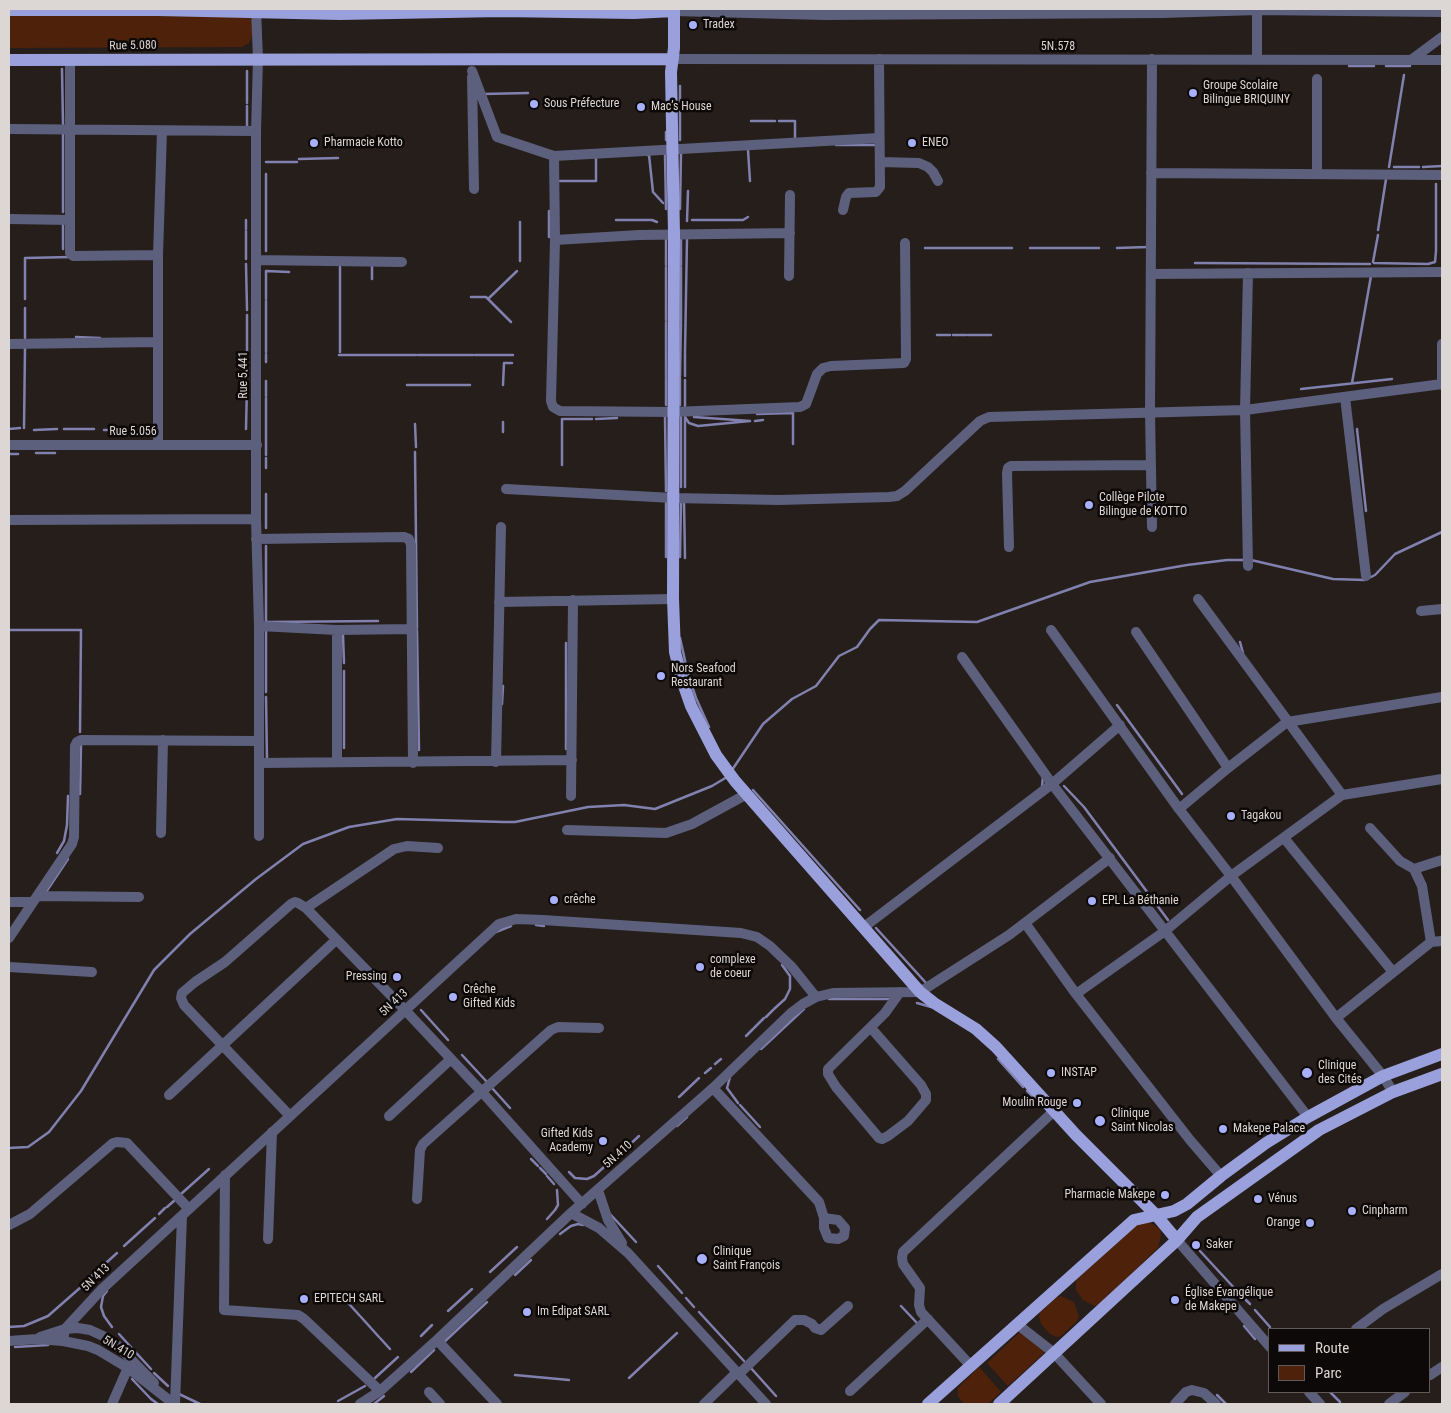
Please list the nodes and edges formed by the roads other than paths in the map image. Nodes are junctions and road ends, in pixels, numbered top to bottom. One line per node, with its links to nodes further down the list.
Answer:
1 (9, 10): 2 (main road)
2 (118, 10): 5 (main road)
3 (674, 10): 4 (street); 5 (main road); 10 (main road)
4 (1257, 10): 6 (street); 11 (street)
5 (256, 11): 9 (street, Rue 5.441)
6 (1442, 12)
7 (1442, 37): 15 (street)
8 (879, 58): 10 (street, 5N.578); 14 (street, 5N.578); 23 (street)
9 (258, 59): 13 (main road, Rue 5.080); 17 (main road, Rue 5.080); 22 (street, Rue 5.441)
10 (673, 59): 17 (main road, Rue 5.080); 24 (main road)
11 (1257, 59): 14 (street, 5N.578); 15 (street, 5N.578)
12 (9, 60): 13 (main road, Rue 5.080)
13 (70, 60): 19 (street)
14 (1152, 60): 27 (street)
15 (1411, 60): 16 (street, 5N.578)
16 (1442, 60)
17 (471, 65): 25 (street); 31 (street)
18 (1317, 79): 28 (street)
19 (70, 129): 20 (street); 21 (street); 35 (street)
20 (9, 130)
21 (162, 131): 22 (street); 40 (street)
22 (256, 131): 41 (street, Rue 5.441)
23 (879, 138): 24 (street); 26 (street)
24 (672, 150): 25 (street); 37 (main road)
25 (554, 156): 38 (street)
26 (880, 162): 30 (street); 33 (street)
27 (1151, 173): 28 (street); 45 (street)
28 (1317, 174): 29 (street)
29 (1442, 175)
30 (938, 181)
31 (474, 189)
32 (790, 195): 36 (street)
33 (843, 210)
34 (9, 219): 35 (street)
35 (70, 220): 40 (street)
36 (790, 233): 37 (street); 46 (street)
37 (674, 234): 38 (street); 53 (main road)
38 (555, 240): 53 (street)
39 (905, 243): 53 (street)
40 (158, 255): 47 (street)
41 (256, 260): 42 (street); 57 (street, Rue 5.441)
42 (402, 262)
43 (1442, 272): 44 (street)
44 (1248, 273): 45 (street); 52 (street)
45 (1151, 274): 54 (street)
46 (789, 276)
47 (158, 342): 48 (street); 56 (street)
48 (9, 344)
49 (1442, 344): 50 (street)
50 (1442, 384): 51 (street)
51 (1345, 397): 52 (street); 68 (street)
52 (1245, 410): 54 (street); 67 (street)
53 (674, 412): 60 (main road)
54 (1150, 412): 58 (street); 60 (street)
55 (9, 444): 56 (street, Rue 5.056)
56 (158, 444): 57 (street, Rue 5.056)
57 (256, 445): 61 (street, Rue 5.441)
58 (1151, 465): 64 (street); 66 (street)
59 (506, 489): 60 (street)
60 (673, 498): 69 (main road)
61 (256, 519): 62 (street); 65 (street, Rue 5.441)
62 (9, 520)
63 (501, 527): 72 (street)
64 (1152, 527)
65 (256, 539): 75 (street, Rue 5.441); 76 (street)
66 (1009, 547)
67 (1248, 566)
68 (1366, 576)
69 (673, 599): 71 (street); 94 (main road)
70 (1198, 599): 82 (street)
71 (573, 600): 72 (street); 86 (street)
72 (499, 602): 89 (street)
73 (1442, 609): 74 (street)
74 (1421, 611)
75 (259, 626): 77 (street); 85 (street, Rue 5.441)
76 (411, 629): 77 (street); 88 (street)
77 (337, 630): 87 (street)
78 (1051, 630): 83 (street)
79 (1136, 632): 91 (street)
80 (962, 657): 93 (street)
81 (1442, 697): 82 (street)
82 (1287, 722): 91 (street); 95 (street)
83 (1120, 725): 93 (street); 97 (street)
84 (164, 740): 85 (street); 100 (street); 109 (street)
85 (259, 741): 90 (street, Rue 5.441)
86 (572, 760): 89 (street); 96 (street)
87 (337, 762): 88 (street); 90 (street)
88 (413, 762): 89 (street)
89 (496, 762)
90 (259, 763): 101 (street, Rue 5.441)
91 (1228, 768): 97 (street)
92 (1442, 779): 95 (street)
93 (1052, 784): 104 (street); 113 (street)
94 (748, 794): 99 (street); 113 (main road)
95 (1342, 795): 102 (street)
96 (571, 796)
97 (1180, 809): 107 (street)
98 (1370, 828): 106 (street)
99 (567, 830)
100 (161, 833)
101 (258, 836)
102 (1284, 838): 107 (street); 121 (street)
103 (438, 848): 111 (street)
104 (1110, 858): 112 (street); 114 (street)
105 (1442, 860): 106 (street)
106 (1414, 869): 118 (street)
107 (1231, 876): 114 (street); 127 (street)
108 (139, 897): 109 (street)
109 (35, 899): 110 (street); 115 (street)
110 (9, 902)
111 (306, 908): 116 (street); 130 (street)
112 (1025, 923): 123 (street); 124 (street)
113 (864, 927): 123 (main road)
114 (1165, 932): 124 (street); 142 (street)
115 (9, 938)
116 (336, 940): 126 (street); 130 (street)
117 (1442, 941): 118 (street)
118 (1431, 942): 121 (street)
119 (9, 967): 120 (street)
120 (92, 972)
121 (1394, 972): 127 (street)
122 (900, 992): 123 (street, 5N.410); 125 (street, 5N.410); 129 (street)
123 (920, 992): 139 (main road)
124 (1076, 994): 145 (street)
125 (816, 997): 126 (street, 5N 413); 135 (street, 5N.410)
126 (405, 1010): 132 (street); 140 (street, 5N 413)
127 (1336, 1018): 134 (street)
128 (599, 1028): 136 (street)
129 (871, 1028): 129 (street)
130 (223, 1045): 138 (street); 140 (street)
131 (1442, 1054): 134 (main road)
132 (450, 1059): 136 (street); 141 (street)
133 (1442, 1074): 137 (main road)
134 (1383, 1076): 137 (street); 142 (main road)
135 (713, 1088): 146 (street, 5N.410); 152 (street)
136 (482, 1092): 147 (street); 148 (street)
137 (1393, 1092): 155 (main road)
138 (169, 1095)
139 (1054, 1111): 151 (main road); 159 (street)
140 (290, 1116): 143 (street, 5N 413)
141 (389, 1116)
142 (1308, 1117): 145 (main road)
143 (272, 1132): 144 (street, 5N 413); 154 (street)
144 (225, 1175): 149 (street, 5N 413); 174 (street)
145 (1221, 1176): 151 (main road)
146 (598, 1190): 148 (street, 5N.410); 156 (street)
147 (416, 1199)
148 (582, 1204): 150 (street, 5N.410)
149 (185, 1212): 153 (street); 162 (street, 5N 413); 179 (street)
150 (571, 1214): 156 (street); 165 (street, 5N.410)
151 (1156, 1215): 155 (main road); 160 (main road)
152 (824, 1218)
153 (9, 1225)
154 (268, 1239)
155 (1176, 1240): 167 (street); 168 (main road)
156 (628, 1253): 172 (street)
157 (1442, 1274): 161 (street)
158 (848, 1306): 172 (street)
159 (928, 1320): 170 (street); 175 (street)
160 (1017, 1324): 168 (street); 170 (main road)
161 (1357, 1328)
162 (66, 1329): 163 (street); 166 (street, 5N 413); 169 (street)
163 (37, 1339): 164 (street, 5N.410); 166 (street, 5N.410)
164 (9, 1340)
165 (437, 1340): 174 (street, 5N.410); 183 (street)
166 (63, 1341): 169 (street, 5N.410)
167 (1268, 1345)
168 (1054, 1353): 187 (main road); 188 (street)
169 (130, 1364): 179 (street, 5N.410); 180 (street)
170 (970, 1365): 186 (main road)
171 (1442, 1367): 173 (street)
172 (738, 1373): 184 (street); 185 (street)
173 (1431, 1374)
174 (380, 1391): 181 (street, 5N.410)
175 (850, 1391)
176 (429, 1392): 182 (street)
177 (1310, 1393): 191 (street)
178 (1404, 1393): 192 (street)
179 (172, 1403)
180 (112, 1404)
181 (360, 1404)
182 (440, 1404)
183 (497, 1404)
184 (704, 1404)
185 (766, 1404)
186 (928, 1404)
187 (999, 1404)
188 (1101, 1404)
189 (1175, 1404): 190 (street)
190 (1216, 1404)
191 (1320, 1404)
192 (1388, 1404)

